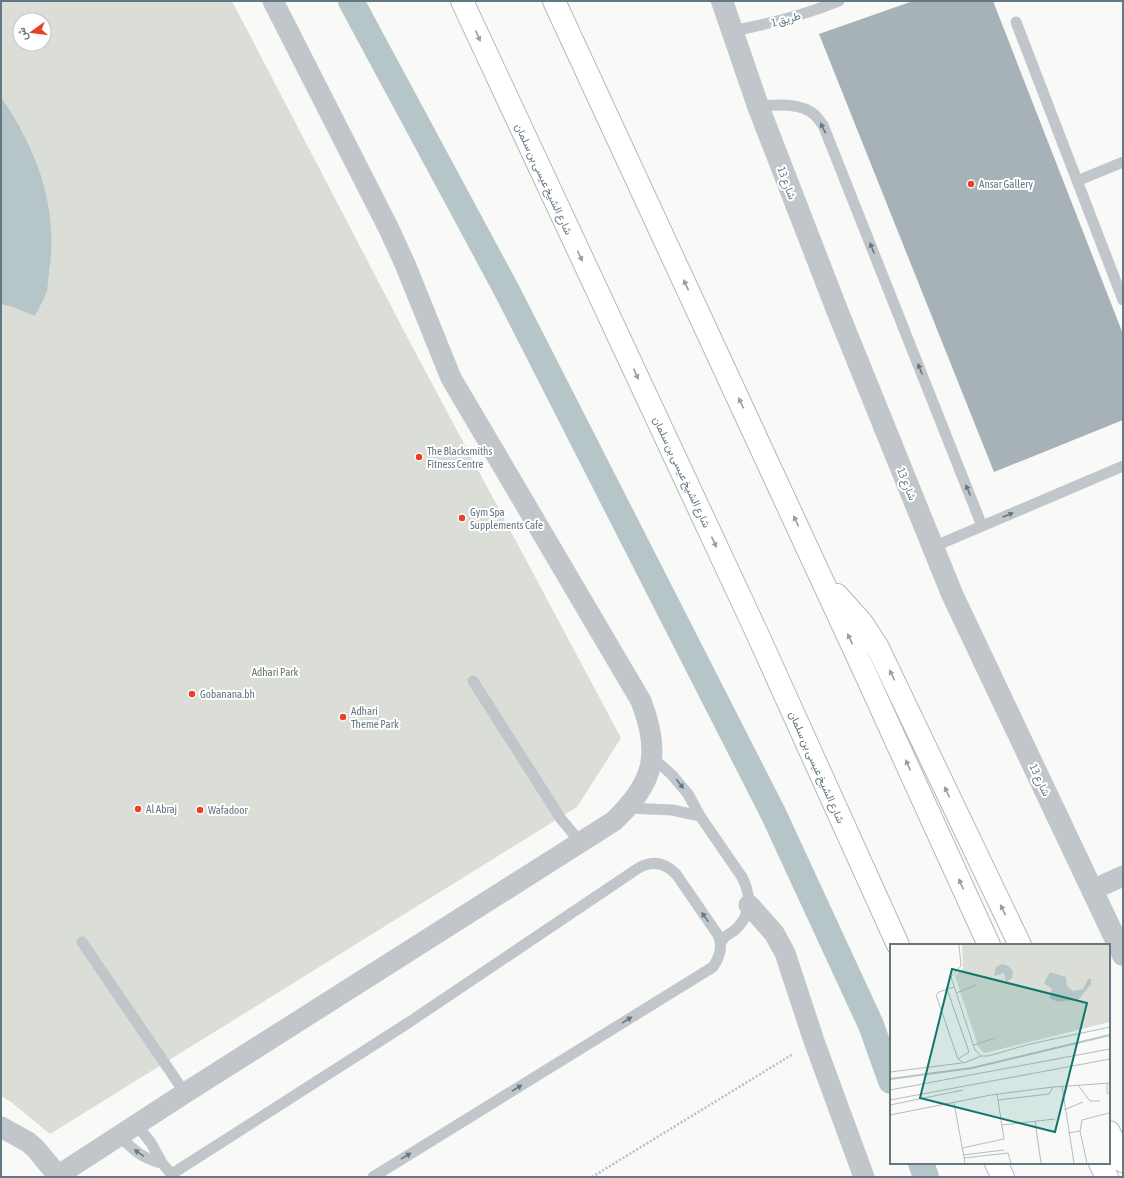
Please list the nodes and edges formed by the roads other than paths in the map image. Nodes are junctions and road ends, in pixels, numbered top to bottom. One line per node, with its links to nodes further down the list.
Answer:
1 (273, 1): 17 (street)
2 (462, 1): 26 (highway, شارع الشيخ عيسى بن سلمان, one-way to 26)
3 (554, 1): 15 (highway, one-way to 3)
4 (722, 1): 7 (street, شارع 13)
5 (839, 1): 7 (lane, طريق 1)
6 (1016, 22): 10 (lane)
7 (732, 31): 8 (street, شارع 13)
8 (758, 106): 13 (lane, one-way to 8); 14 (street, شارع 13)
9 (1123, 162): 10 (lane)
10 (1077, 181): 11 (lane)
11 (1123, 300)
12 (1123, 466): 13 (lane, one-way to 12)
13 (982, 526): 14 (lane)
14 (933, 547): 22 (street, شارع 13)
15 (824, 583): 27 (highway, one-way to 15); 28 (highway, one-way to 15)
16 (473, 681): 20 (lane)
17 (653, 758): 18 (street); 19 (lane, one-way to 19)
18 (627, 808): 19 (lane); 20 (street)
19 (700, 816): 23 (lane)
20 (581, 843): 30 (street)
21 (1123, 876): 22 (street)
22 (1092, 890): 29 (street, شارع 13)
23 (749, 905): 25 (lane); 42 (street)
24 (82, 942): 30 (lane)
25 (721, 942): 40 (lane, one-way to 40); 41 (lane, one-way to 25)
26 (898, 944)
27 (989, 944)
28 (1020, 944)
29 (1123, 955)
30 (185, 1093): 31 (street)
31 (137, 1125): 34 (street); 36 (lane)
32 (1, 1127): 34 (street)
33 (1110, 1134): 35 (highway)
34 (120, 1136): 36 (lane, one-way to 34)
35 (1123, 1161)
36 (162, 1163): 40 (lane)
37 (996, 1164): 43 (highway)
38 (1088, 1164): 44 (highway)
39 (1100, 1164): 45 (highway)
40 (173, 1176)
41 (373, 1177)
42 (864, 1177)
43 (1003, 1177)
44 (1094, 1177)
45 (1107, 1177)

